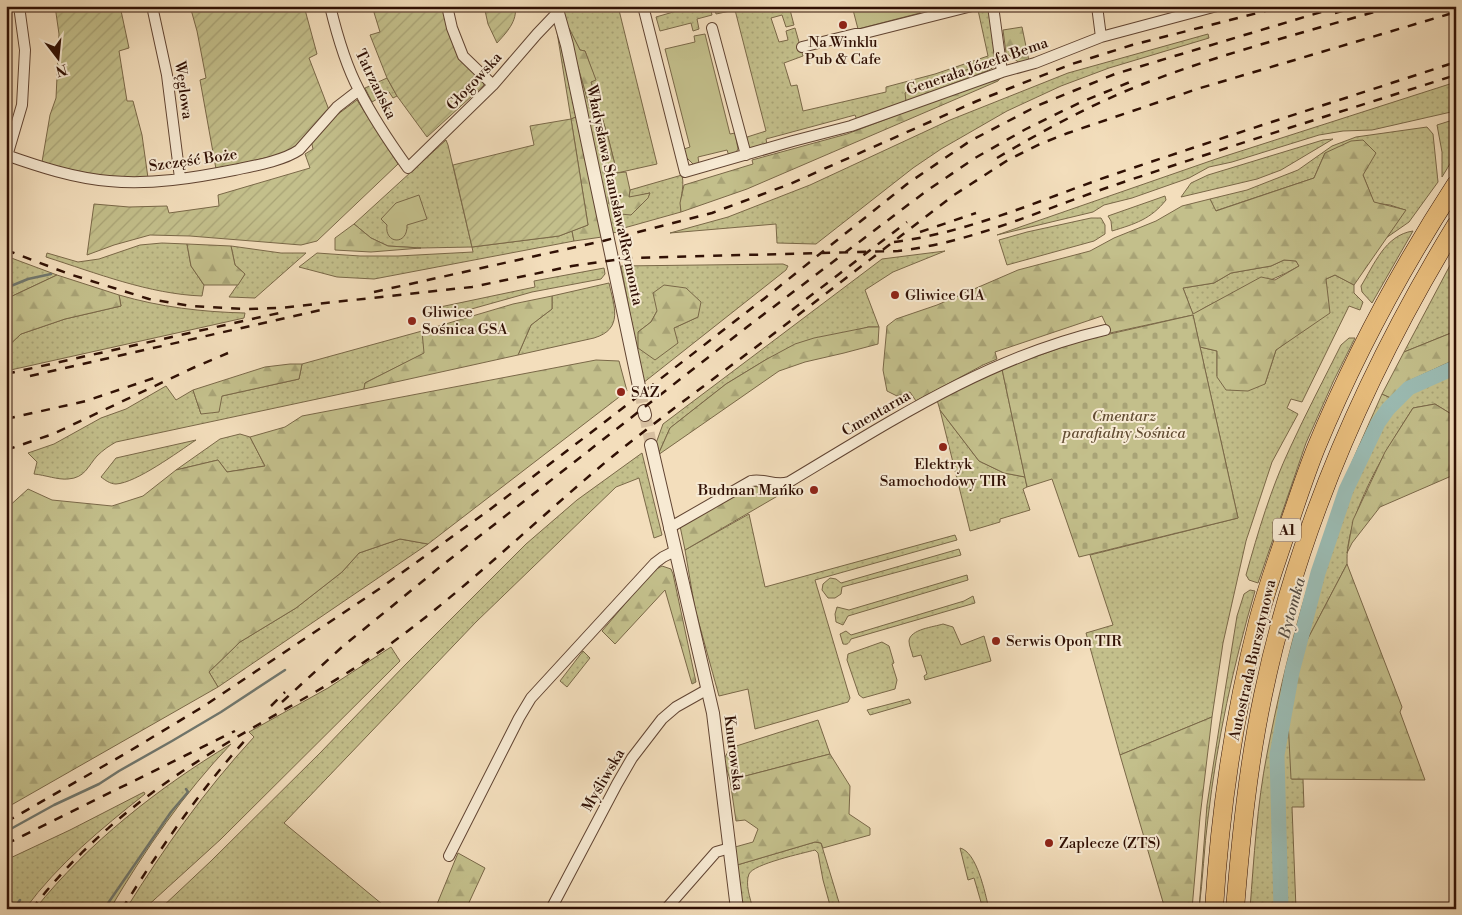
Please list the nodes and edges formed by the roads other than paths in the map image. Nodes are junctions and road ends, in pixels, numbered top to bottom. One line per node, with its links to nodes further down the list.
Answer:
1 (19, 6): 19 (street)
2 (152, 6): 21 (street, Węglowa)
3 (330, 6): 17 (street, Tatrzańska)
4 (447, 6): 16 (street)
5 (643, 6): 18 (street, Generała Józefa Bema)
6 (972, 6): 14 (street)
7 (992, 6): 15 (street)
8 (1097, 6): 13 (street)
9 (1217, 6): 11 (street, Generała Józefa Bema)
10 (557, 9): 16 (street, Głogowska); 25 (street, Władysława Stanisława Reymonta)
11 (1197, 9): 13 (street, Generała Józefa Bema)
12 (712, 28): 18 (street)
13 (1101, 37): 15 (street, Generała Józefa Bema)
14 (802, 47)
15 (1002, 72): 18 (street, Generała Józefa Bema)
16 (493, 85): 20 (street, Głogowska)
17 (359, 90): 20 (street, Tatrzańska); 21 (street, Szczęść Boże)
18 (746, 155)
19 (7, 156): 21 (street, Szczęść Boże)
20 (408, 168)
21 (180, 178)
22 (1456, 184): 35 (highway, Autostrada Bursztynowa / A1)
23 (1456, 225): 36 (highway, Autostrada Bursztynowa / A1)
24 (1105, 330): 27 (street, Cmentarna)
25 (640, 391)
26 (651, 445): 27 (street)
27 (669, 528): 28 (street)
28 (675, 551): 29 (street, Knurowska); 31 (street)
29 (708, 689): 30 (street, Knurowska); 32 (street, Myśliwska)
30 (730, 848): 33 (street); 34 (street, Knurowska)
31 (449, 856)
32 (550, 909)
33 (666, 909)
34 (737, 909)
35 (1214, 909)
36 (1235, 909)

